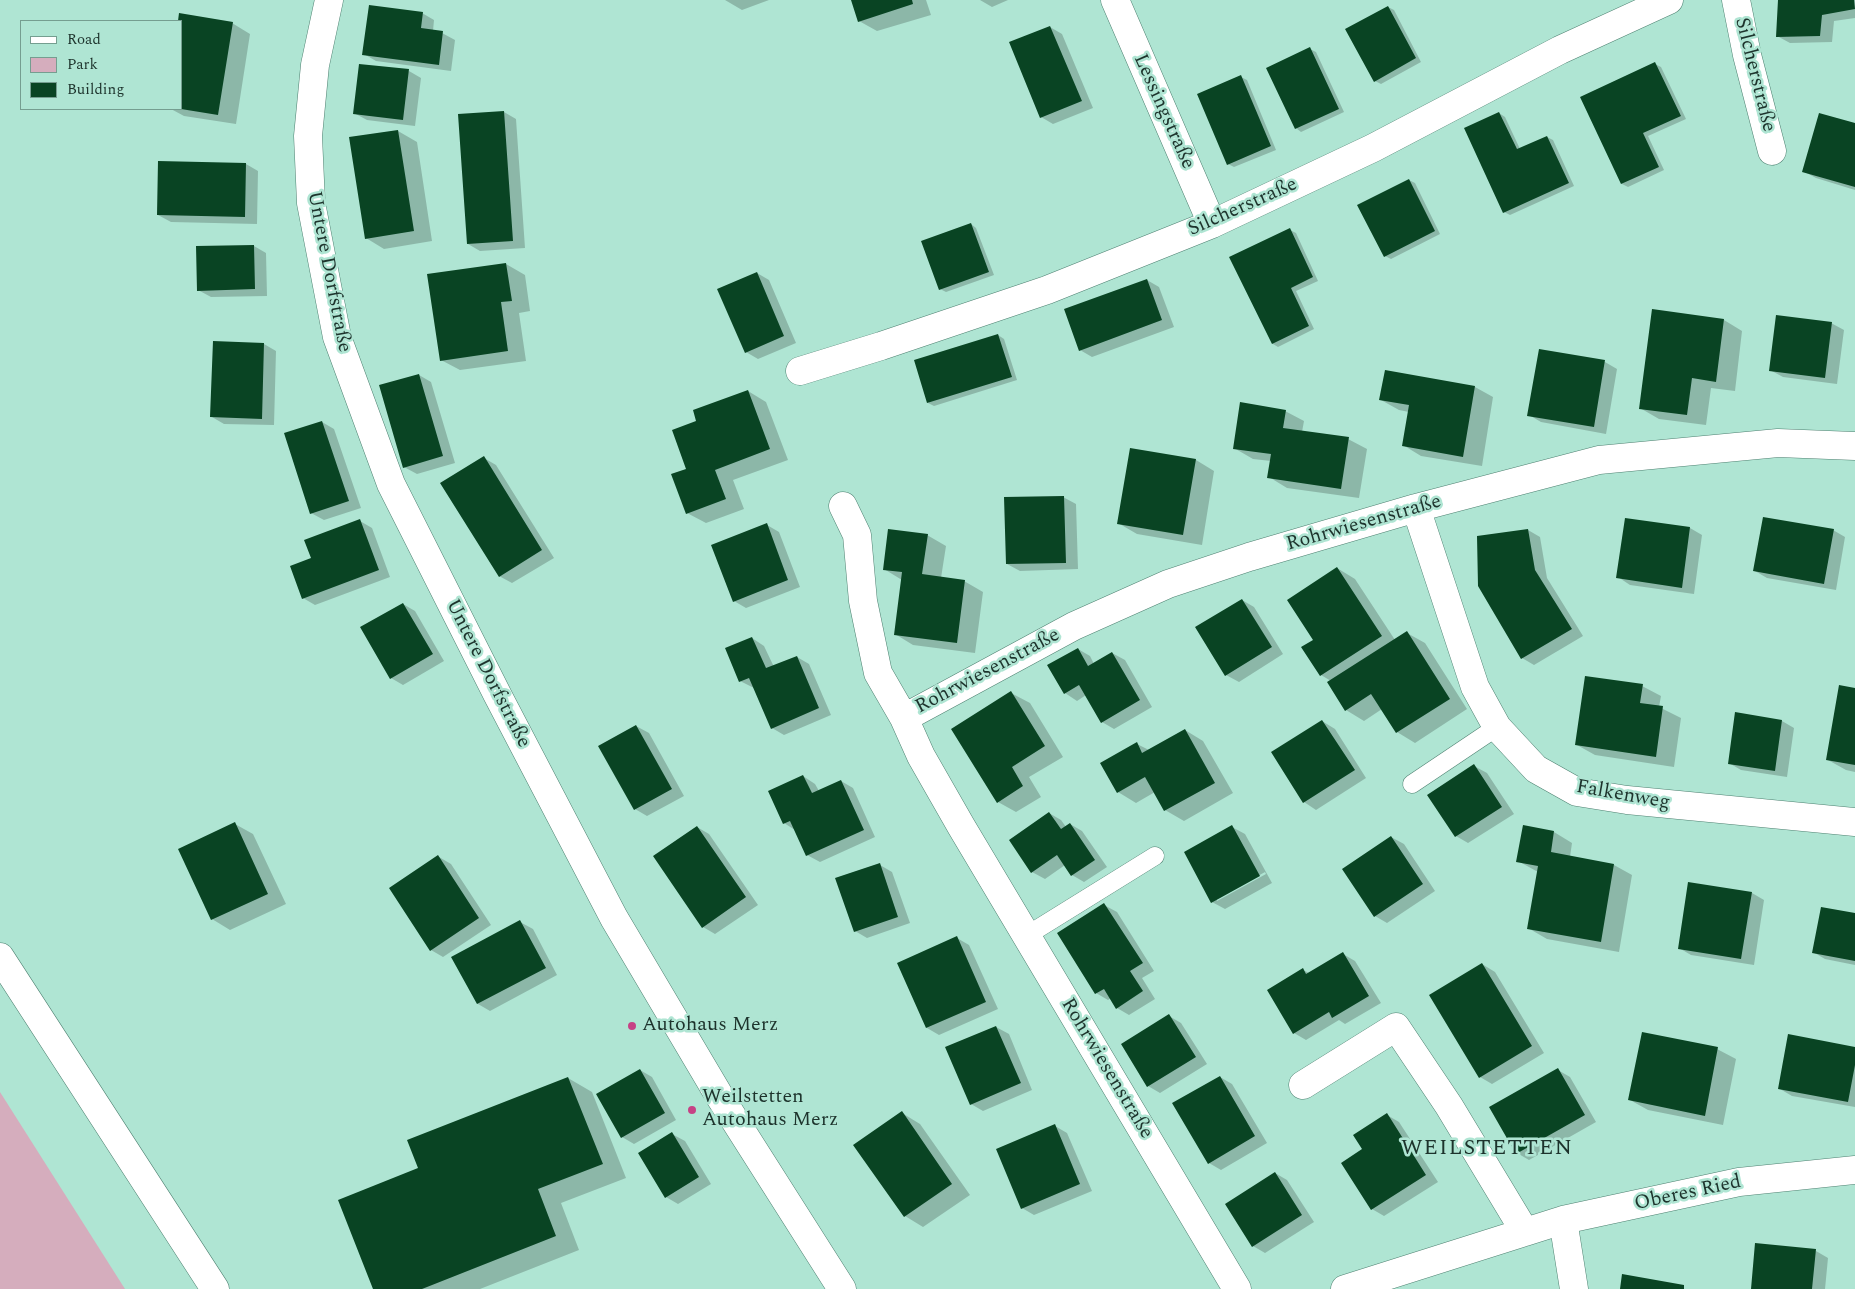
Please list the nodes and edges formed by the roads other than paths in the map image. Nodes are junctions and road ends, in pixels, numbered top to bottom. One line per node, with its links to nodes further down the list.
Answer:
1 (329, 0): 23 (main road, Untere Dorfstraße)
2 (1114, 0): 6 (main road, Lessingstraße)
3 (1669, 0): 6 (main road, Silcherstraße)
4 (1736, 0): 5 (main road, Silcherstraße)
5 (1772, 151)
6 (1212, 224): 7 (main road, Silcherstraße)
7 (800, 371)
8 (1855, 446): 10 (main road, Rohrwiesenstraße)
9 (844, 506): 11 (main road, Rohrwiesenstraße)
10 (1416, 508): 11 (main road, Rohrwiesenstraße); 12 (main road, Falkenweg)
11 (904, 718): 16 (main road, Rohrwiesenstraße)
12 (1497, 727): 13 (lane); 14 (main road, Falkenweg)
13 (1412, 784)
14 (1855, 822)
15 (1155, 856): 16 (lane)
16 (1026, 936): 24 (main road, Rohrwiesenstraße)
17 (0, 957): 22 (main road)
18 (1304, 1085): 21 (main road)
19 (1855, 1170): 20 (main road, Oberes Ried)
20 (1563, 1220): 21 (main road, Oberes Ried); 26 (main road)
21 (1524, 1232): 25 (main road, Oberes Ried)
22 (215, 1289)
23 (842, 1289)
24 (1237, 1289)
25 (1345, 1289)
26 (1574, 1289)

